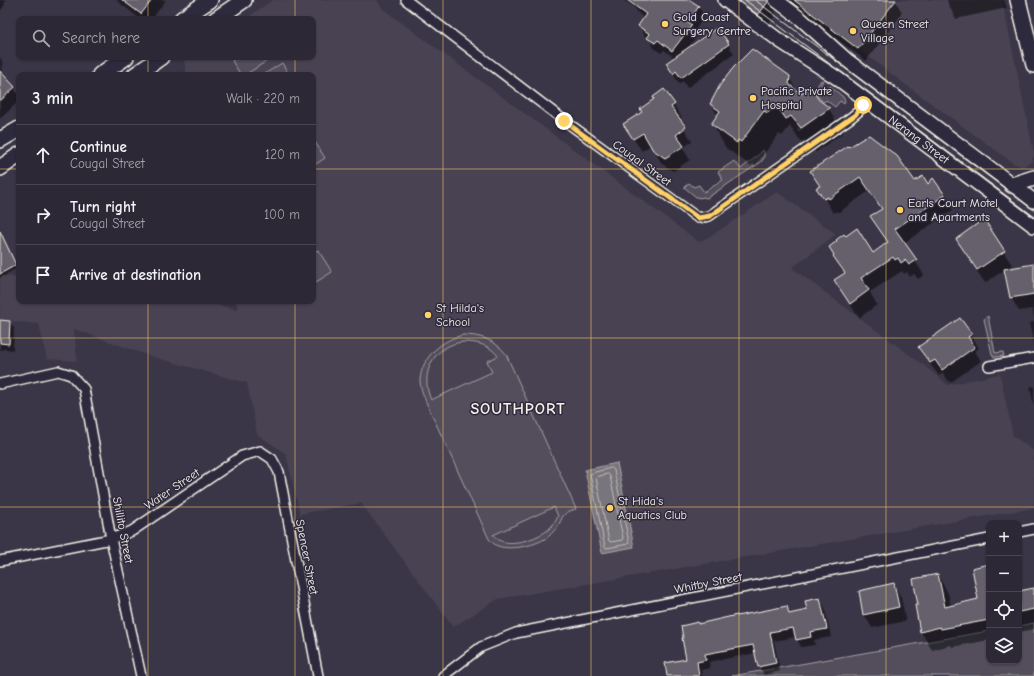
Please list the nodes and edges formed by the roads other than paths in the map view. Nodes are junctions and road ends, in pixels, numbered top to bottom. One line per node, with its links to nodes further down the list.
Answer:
1 (210, 0): 7 (main road)
2 (244, 0): 8 (main road)
3 (406, 0): 14 (street, Cougal Street)
4 (724, 0): 14 (main road, Nerang Street)
5 (776, 0): 20 (main road, Nerang Street)
6 (1018, 0): 11 (main road)
7 (186, 16)
8 (220, 16)
9 (122, 60): 12 (main road)
10 (157, 60): 13 (main road)
11 (1034, 65)
12 (104, 72)
13 (139, 72)
14 (867, 100): 22 (main road, Nerang Street)
15 (16, 131): 16 (main road)
16 (0, 140)
17 (16, 157): 18 (main road)
18 (0, 168)
19 (1034, 178): 20 (main road)
20 (1012, 185): 21 (main road, Nerang Street)
21 (1034, 201)
22 (1034, 226)
23 (1034, 358): 24 (street)
24 (990, 366)
25 (0, 384): 29 (street, Shillito Street)
26 (260, 451): 29 (street, Water Street); 33 (street, Spencer Street)
27 (1034, 529): 28 (street)
28 (1022, 531)
29 (111, 539): 31 (street, Water Street); 32 (street, Shillito Street)
30 (986, 540): 34 (street, Whitby Street)
31 (0, 561)
32 (141, 676)
33 (318, 676)
34 (443, 676)

